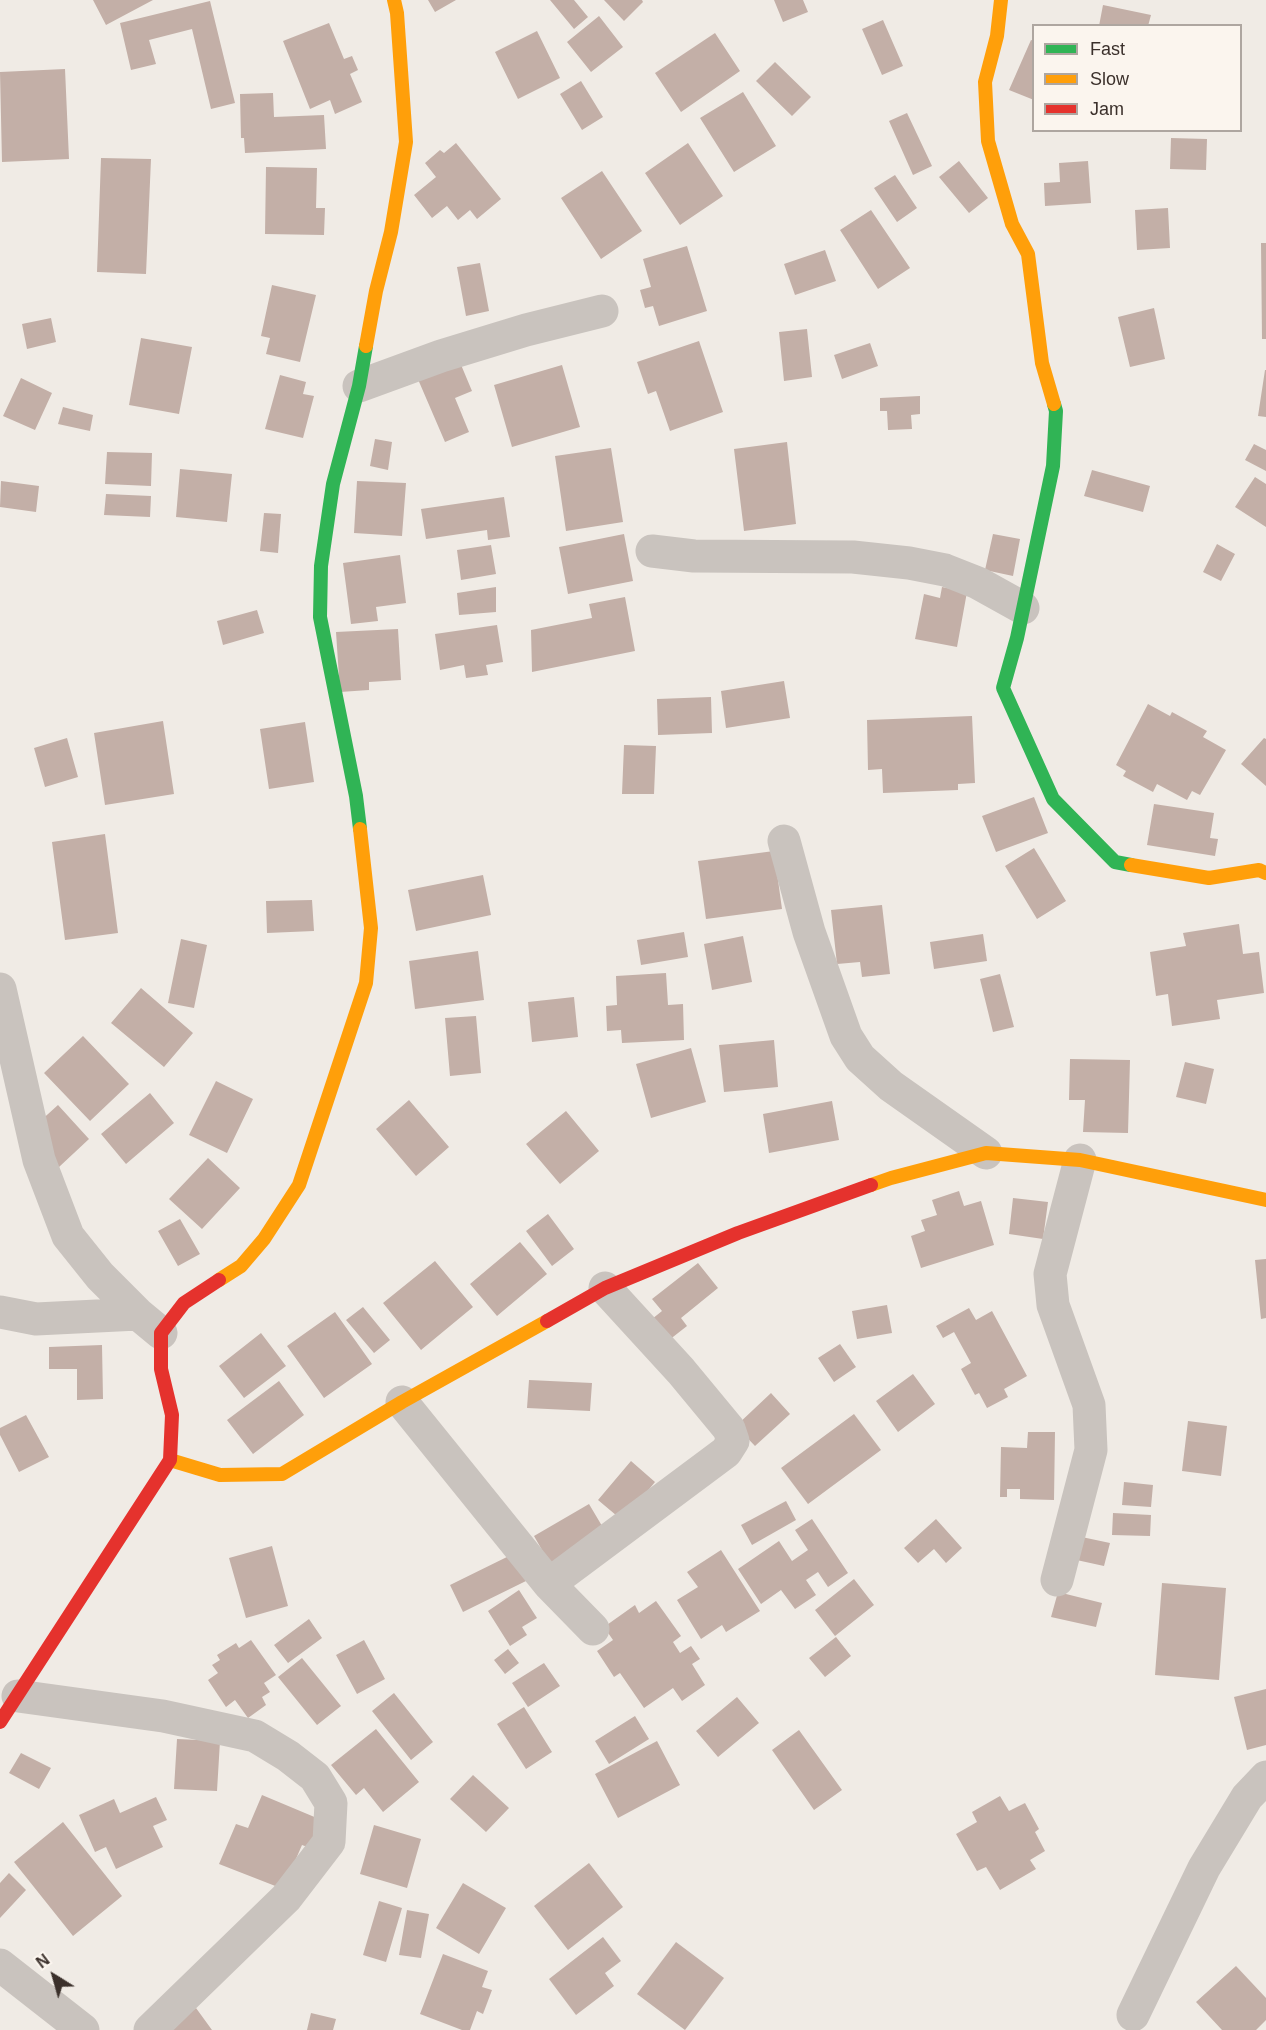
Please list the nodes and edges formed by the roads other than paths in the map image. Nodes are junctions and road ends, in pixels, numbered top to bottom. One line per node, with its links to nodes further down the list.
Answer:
1 (394, 0): 4 (street)
2 (1001, 0): 6 (street)
3 (602, 311): 4 (street)
4 (359, 386): 15 (street)
5 (652, 551): 6 (street)
6 (1023, 608): 8 (street)
7 (784, 841): 10 (street)
8 (1266, 873)
9 (0, 989): 15 (street)
10 (986, 1153): 11 (street); 13 (street)
11 (1080, 1160): 12 (street); 18 (street)
12 (1266, 1200)
13 (605, 1288): 16 (street); 19 (street)
14 (0, 1312): 15 (street)
15 (149, 1323): 17 (street)
16 (402, 1402): 17 (street); 19 (street)
17 (170, 1460): 21 (street)
18 (1057, 1580)
19 (549, 1584): 20 (street)
20 (593, 1629)
21 (9, 1709): 26 (street)
22 (1266, 1777): 24 (street)
23 (0, 1965): 25 (street)
24 (1132, 2015)
25 (83, 2030)
26 (150, 2030)

